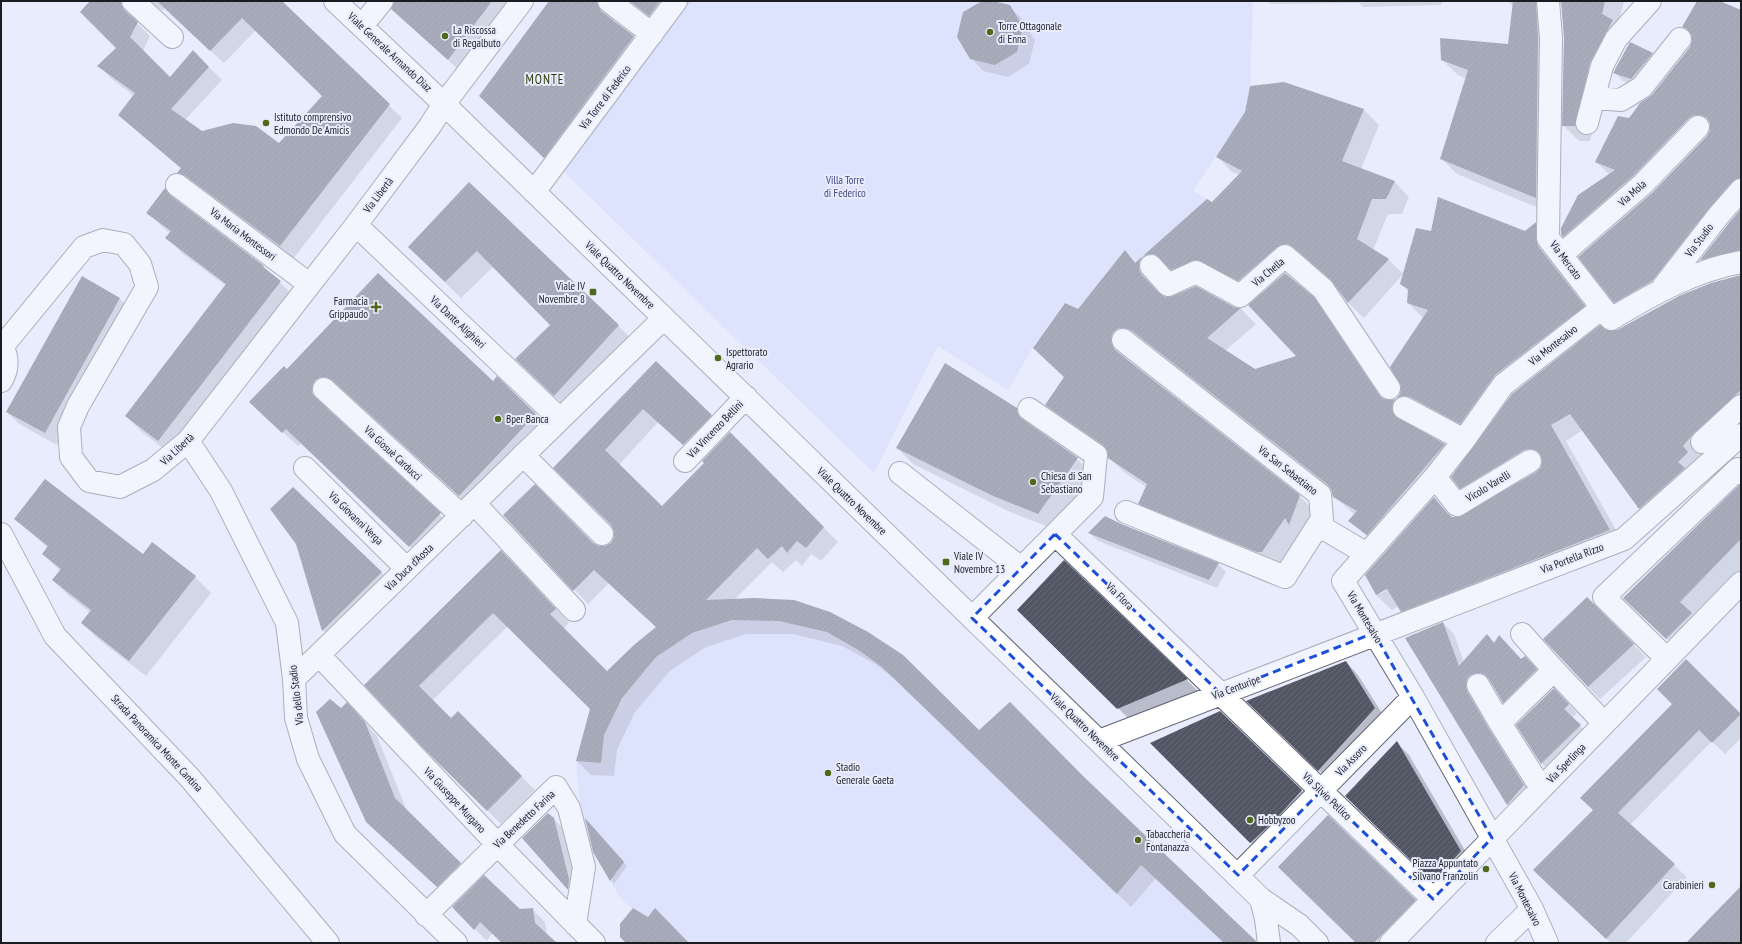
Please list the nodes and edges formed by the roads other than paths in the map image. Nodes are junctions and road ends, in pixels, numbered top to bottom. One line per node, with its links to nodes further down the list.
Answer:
1 (133, 1): 11 (street)
2 (336, 1): 9 (street, Viale Generale Armando Diaz)
3 (382, 1): 9 (street)
4 (522, 1): 14 (street, Via Libertà)
5 (609, 1): 10 (street)
6 (676, 1): 10 (street, Via Torre di Federico)
7 (1548, 1): 21 (street, Via Mercato)
8 (1650, 1): 13 (street)
9 (362, 26): 14 (street, Viale Generale Armando Diaz)
10 (652, 34): 19 (street, Via Torre di Federico)
11 (172, 37)
12 (1680, 39): 13 (street)
13 (1594, 98): 15 (street)
14 (444, 104): 19 (street, Viale Quattro Novembre); 20 (street, Via Libertà)
15 (1587, 124)
16 (1698, 127): 21 (street, Via Mola)
17 (177, 185): 24 (street, Via Maria Montessori)
18 (1741, 190): 25 (street, Via Studio)
19 (534, 192): 27 (street, Viale Quattro Novembre)
20 (356, 225): 24 (street, Via Libertà); 37 (street, Via Dante Alighieri)
21 (1561, 255): 26 (street, Via Mercato)
22 (1741, 262): 25 (street, Via Mercato)
23 (1151, 266): 31 (street, Via Chella)
24 (309, 284): 40 (street, Via Libertà)
25 (1659, 292): 26 (street, Via Mercato)
26 (1602, 308): 39 (street, Via Montesalvo)
27 (664, 318): 33 (street, Viale Quattro Novembre); 37 (street, Via Duca d'Aosta)
28 (1123, 340): 51 (street, Via San Sebastiano)
29 (2, 346): 30 (street); 40 (street, Via Libertà)
30 (1, 381)
31 (1389, 388)
32 (324, 390): 49 (street, Via Giosuè Carducci)
33 (746, 398): 43 (street, Via Vincenzo Bellini); 60 (street, Viale Quattro Novembre)
34 (1741, 406): 41 (street)
35 (1404, 408): 39 (street)
36 (1029, 409): 54 (street)
37 (560, 419): 42 (street, Via Duca d'Aosta)
38 (1741, 435): 61 (street, Via Portella Rizzo)
39 (1464, 440): 48 (street, Via Montesalvo)
40 (188, 441): 66 (street, Via dello Stadio)
41 (1702, 442)
42 (523, 455): 49 (street, Via Duca d'Aosta); 53 (street)
43 (685, 461)
44 (1530, 461): 48 (street, Vicolo Varelli)
45 (305, 468): 57 (street, Via Giovanni Verga)
46 (1739, 471): 64 (street)
47 (900, 473): 56 (street)
48 (1435, 477): 55 (street, Via Montesalvo)
49 (468, 510): 57 (street, Via Duca d'Aosta); 59 (street, Via Giosuè Carducci)
50 (1126, 512): 51 (street, Via San Sebastiano)
51 (1318, 525): 55 (street)
52 (1, 534): 83 (street, Strada Panoramica Monte Cantina)
53 (602, 534)
54 (1056, 534): 56 (street); 68 (street, Via Flora)
55 (1367, 554): 61 (street, Via Montesalvo)
56 (1021, 568): 60 (street)
57 (408, 569): 63 (street, Via Duca d'Aosta)
58 (1741, 583): 64 (street, Via Sperlinga)
59 (574, 610)
60 (972, 618): 72 (street, Viale Quattro Novembre)
61 (1374, 633): 68 (street, Via Centuripe); 69 (street, Via Montesalvo)
62 (1522, 634): 65 (street)
63 (319, 655): 66 (street, Via Duca d'Aosta); 76 (street, Via Giuseppe Murgano)
64 (1667, 659): 71 (street, Via Sperlinga)
65 (1554, 670): 70 (street); 71 (street)
66 (294, 679): 81 (street, Via dello Stadio)
67 (1478, 685): 70 (street)
68 (1220, 693): 72 (street, Via Centuripe); 74 (street, Via Silvio Pellico)
69 (1413, 697): 74 (street, Via Assoro); 75 (street, Via Montesalvo)
70 (1500, 724): 73 (street)
71 (1604, 724): 73 (street, Via Sperlinga)
72 (1099, 741): 77 (street, Viale Quattro Novembre)
73 (1541, 788): 75 (street, Via Sperlinga)
74 (1321, 791): 77 (street, Via Assoro); 79 (street, Via Silvio Pellico)
75 (1492, 838): 79 (street, Via Sperlinga); 80 (street, Via Montesalvo)
76 (497, 844): 81 (street, Via Benedetto Farina); 82 (street, Via Giuseppe Murgano); 82 (street, Via Benedetto Farina)
77 (1238, 876): 78 (street, Viale Quattro Novembre)
78 (1261, 899): 86 (street); 88 (street, Viale Quattro Novembre)
79 (1433, 899): 89 (street, Via Sperlinga)
80 (1532, 909): 90 (street); 91 (street, Via Montesalvo)
81 (426, 915): 84 (street, Via dello Stadio)
82 (575, 924): 85 (street, Via Giuseppe Murgano)
83 (328, 943)
84 (456, 943)
85 (594, 943)
86 (1269, 943)
87 (1292, 943): 88 (street)
88 (1315, 943)
89 (1390, 943)
90 (1497, 943)
91 (1547, 943)

